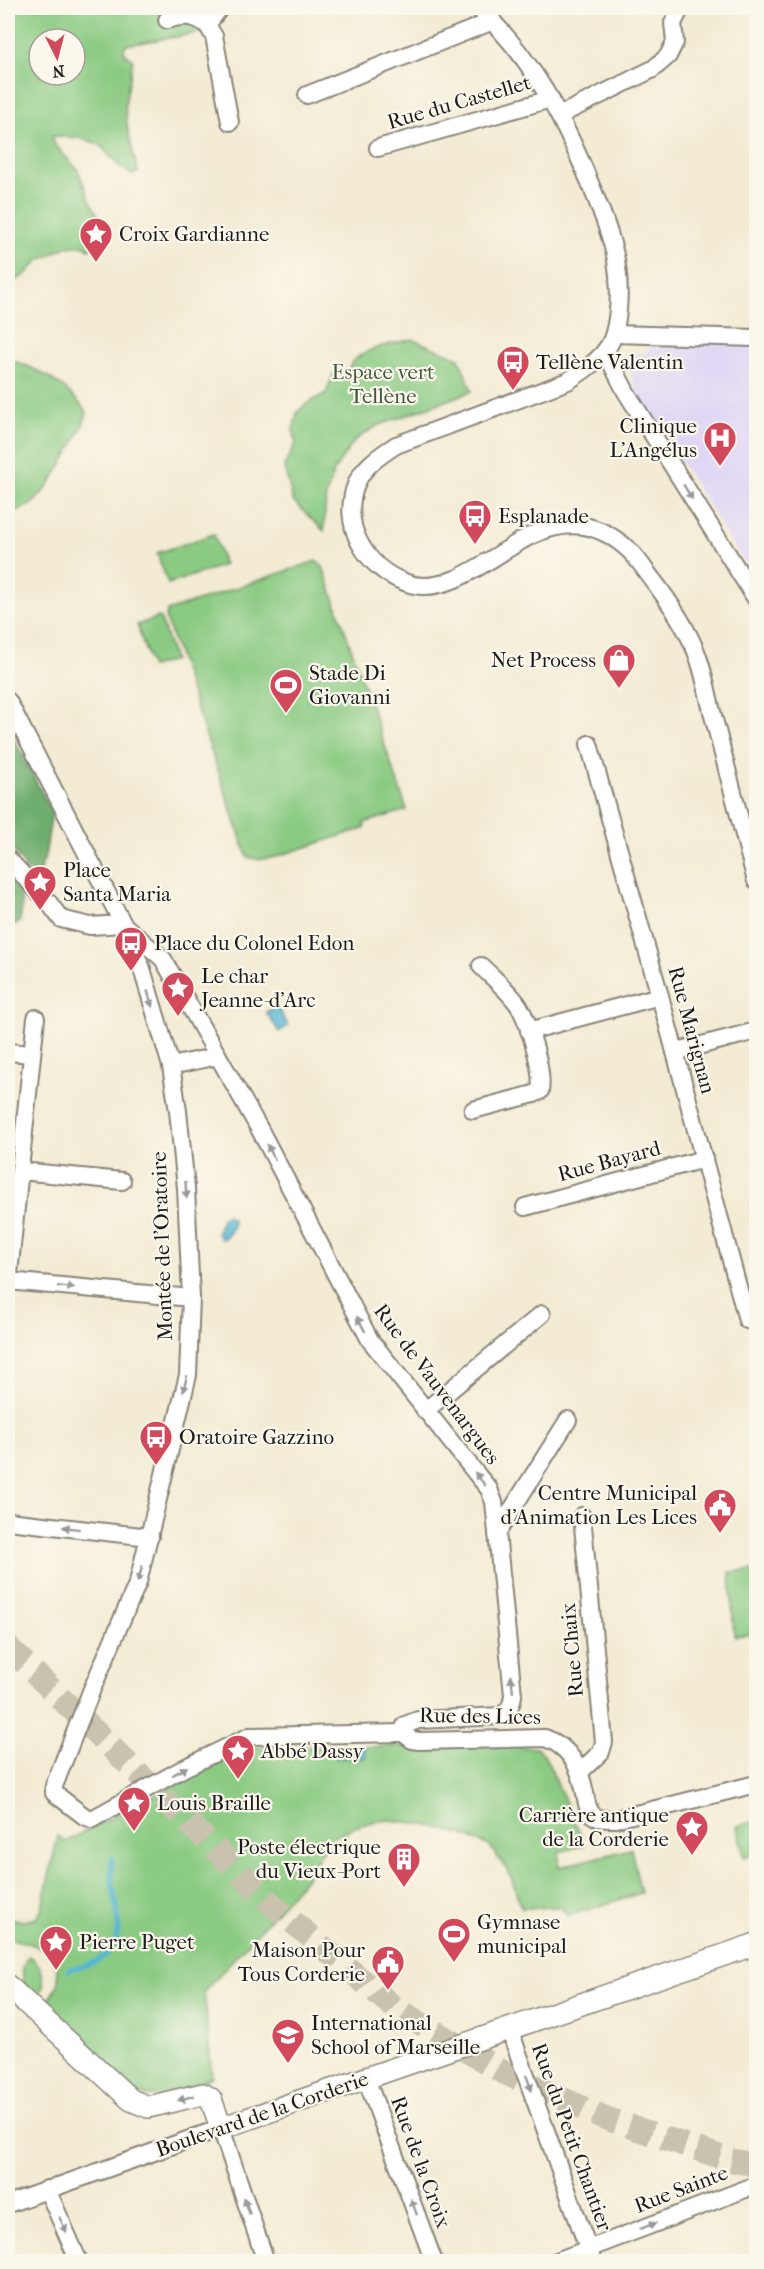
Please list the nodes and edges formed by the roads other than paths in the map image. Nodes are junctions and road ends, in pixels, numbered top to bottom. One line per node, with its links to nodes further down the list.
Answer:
1 (220, 8): 6 (street)
2 (478, 8): 5 (street)
3 (681, 8): 9 (street)
4 (167, 20): 6 (street)
5 (493, 21): 7 (street); 8 (street)
6 (207, 25): 10 (street)
7 (307, 94)
8 (551, 99): 9 (street); 11 (street, Rue du Castellet)
9 (560, 114): 12 (street)
10 (230, 122)
11 (378, 148)
12 (614, 334): 13 (street); 14 (street)
13 (756, 338)
14 (605, 351): 15 (street, one-way to 15); 19 (street)
15 (756, 599)
16 (8, 701): 20 (street, Montée de l'Oratoire)
17 (589, 744): 22 (street, Rue Marignan)
18 (8, 859): 20 (street)
19 (756, 881)
20 (123, 924): 29 (street, Rue de Vauvenargues); 30 (street, Montée de l'Oratoire, one-way to 30)
21 (481, 966): 24 (street)
22 (660, 996): 24 (street); 27 (street, Rue Marignan)
23 (36, 1018): 28 (street)
24 (529, 1031): 31 (street)
25 (756, 1031): 27 (street)
26 (8, 1052): 28 (street)
27 (675, 1052): 32 (street, Rue Marignan)
28 (32, 1054): 33 (street)
29 (218, 1056): 30 (street); 40 (street, Rue de Vauvenargues, one-way to 29)
30 (171, 1066): 37 (street, Montée de l'Oratoire, one-way to 37)
31 (473, 1110)
32 (704, 1159): 35 (street, Rue Bayard); 39 (street, Rue Marignan)
33 (20, 1171): 34 (street); 36 (street)
34 (122, 1182)
35 (525, 1206)
36 (8, 1282): 37 (street, one-way to 37)
37 (191, 1298): 45 (street, Montée de l'Oratoire, one-way to 45)
38 (542, 1314): 40 (street)
39 (756, 1322)
40 (425, 1411): 44 (street, Rue de Vauvenargues, one-way to 40)
41 (568, 1420): 44 (street)
42 (582, 1516): 47 (street, Rue Chaix)
43 (8, 1521): 45 (street, one-way to 43)
44 (497, 1533): 46 (street, Rue de Vauvenargues, one-way to 44)
45 (150, 1537): 46 (street, Montée de l'Oratoire, one-way to 46)
46 (403, 1733): 47 (street, Rue des Lices)
47 (581, 1771): 48 (street, Rue des Lices)
48 (756, 1784)
49 (755, 1949): 51 (main road, Boulevard de la Corderie)
50 (8, 1986): 53 (main road, one-way to 50)
51 (509, 2028): 52 (main road, Boulevard de la Corderie); 57 (street, Rue du Petit Chantier, one-way to 57)
52 (366, 2078): 53 (main road, Boulevard de la Corderie); 60 (street, Rue de la Croix, one-way to 52)
53 (220, 2128): 55 (street, Boulevard de la Corderie); 59 (street, one-way to 53)
54 (756, 2185): 57 (street, Rue Sainte, one-way to 54)
55 (47, 2189): 56 (street, Boulevard de la Corderie); 58 (street, one-way to 58)
56 (8, 2204)
57 (591, 2255): 61 (street, Rue Sainte)
58 (79, 2262)
59 (266, 2262)
60 (434, 2262)
61 (554, 2262)

